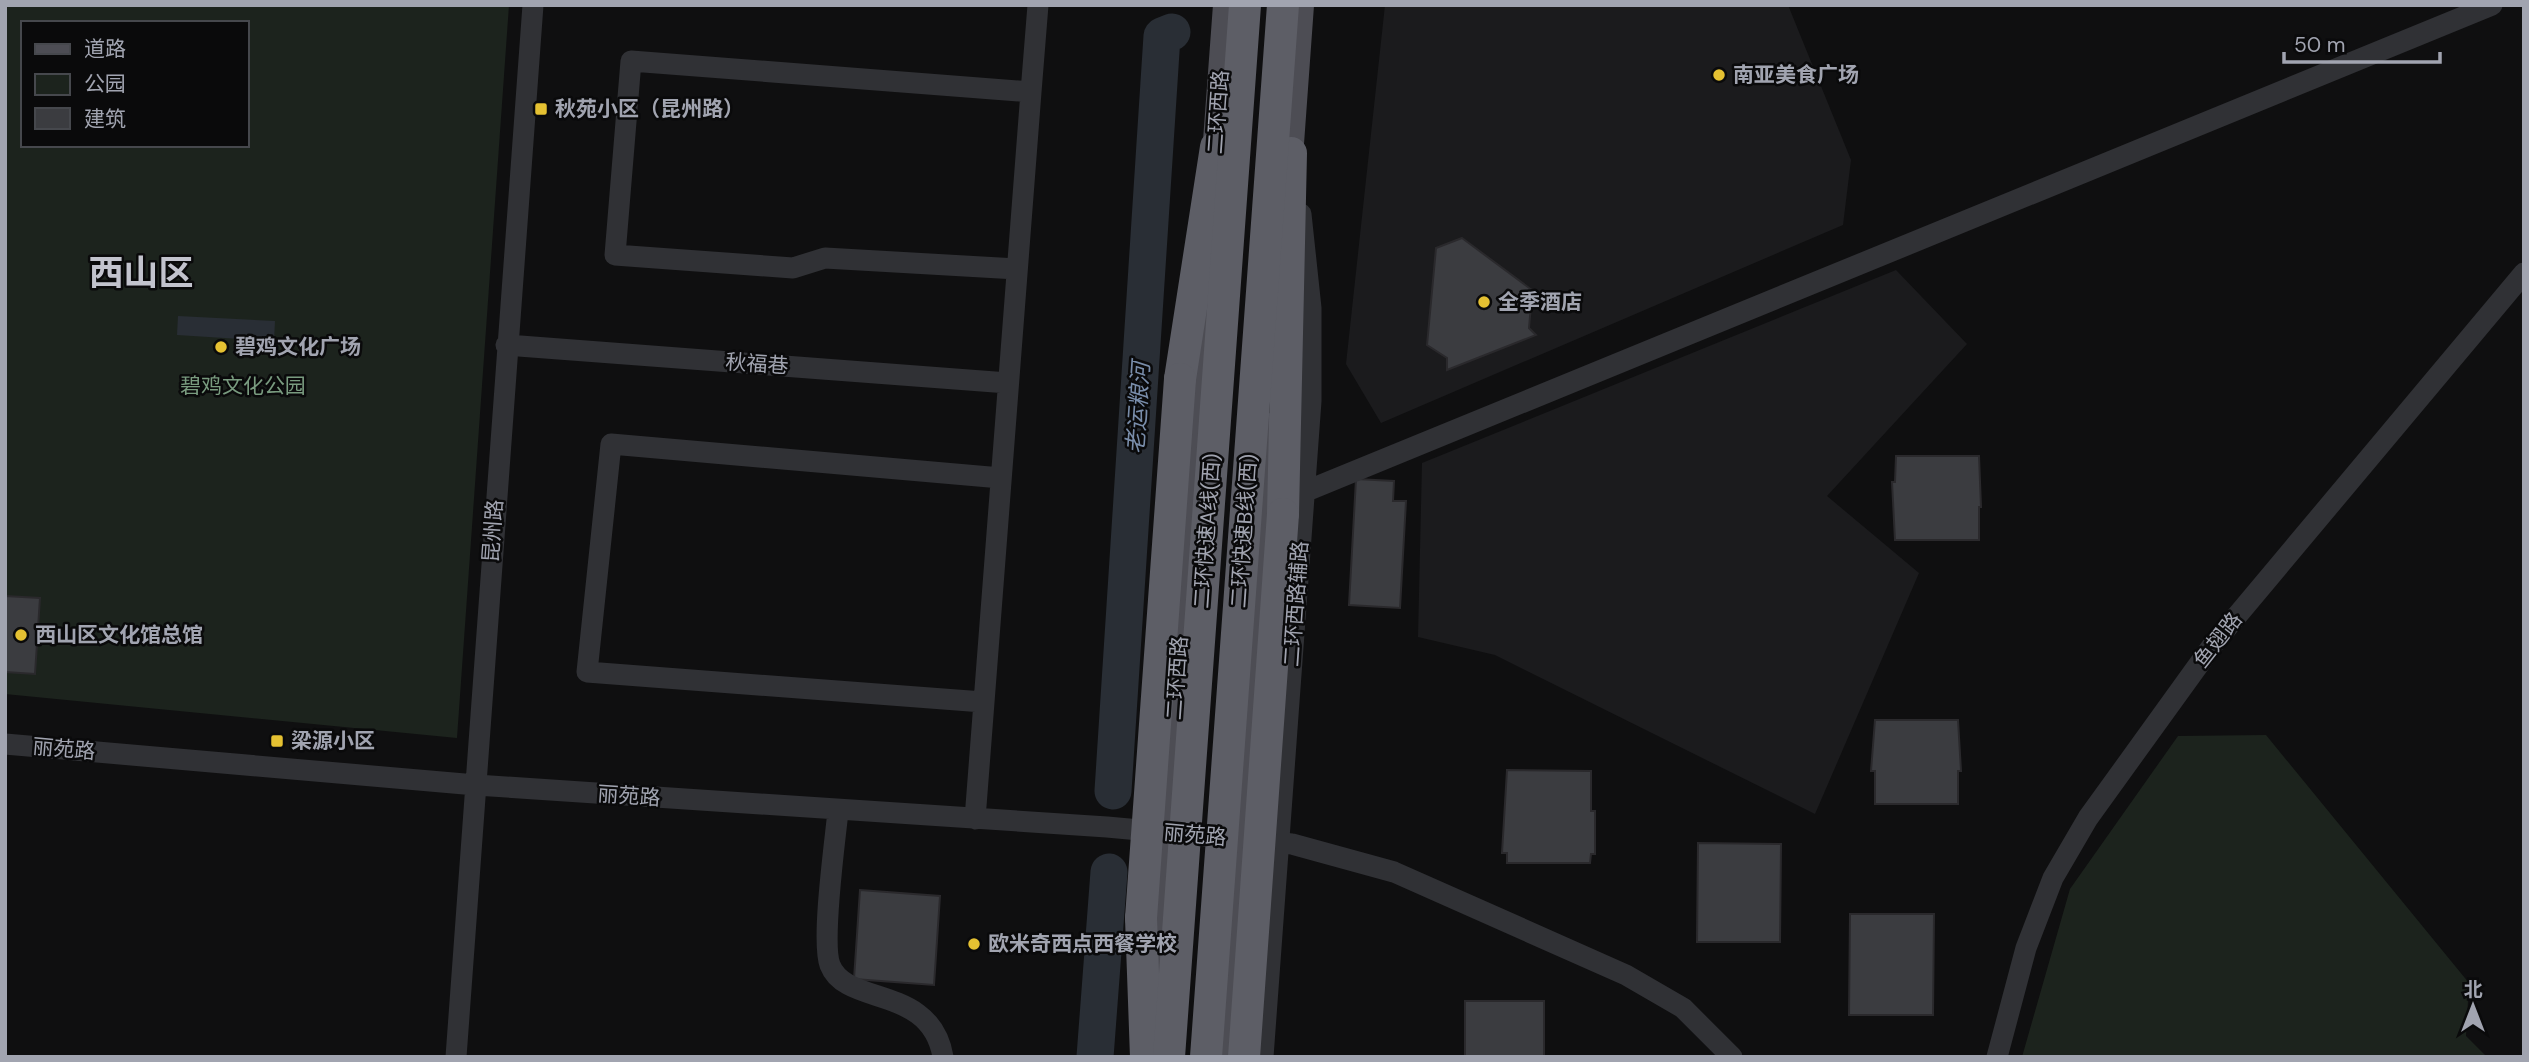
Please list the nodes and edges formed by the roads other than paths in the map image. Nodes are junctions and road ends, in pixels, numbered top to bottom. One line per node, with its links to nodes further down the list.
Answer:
1 (533, 5): 13 (street, 昆州路)
2 (1038, 5): 8 (street)
3 (1226, 5): 9 (main road, 二环西路)
4 (1245, 5): 28 (highway, 二环快速A线(西), bridge)
5 (1283, 5): 29 (highway, 二环快速B线(西), bridge)
6 (1301, 5): 10 (main road)
7 (2492, 5): 16 (street)
8 (1031, 92): 11 (street); 11 (street)
9 (1216, 147): 22 (main road, 二环西路); 27 (highway, bridge)
10 (1291, 153): 16 (highway); 23 (main road)
11 (1017, 269): 14 (street)
12 (2524, 273): 34 (street, 鱼翅路)
13 (506, 345): 14 (street, 秋福巷); 19 (street, 昆州路)
14 (1008, 383): 15 (street)
15 (1001, 478): 17 (street); 17 (street)
16 (1294, 503): 24 (street, 二环西路辅路); 31 (highway, bridge)
17 (983, 702): 21 (street)
18 (5, 744): 19 (street, 丽苑路)
19 (476, 785): 20 (street, 丽苑路); 25 (street, 昆州路)
20 (838, 811): 21 (street, 丽苑路); 26 (street)
21 (975, 819): 22 (street, 丽苑路)
22 (1166, 832): 23 (street, 丽苑路); 27 (main road, 二环西路)
23 (1247, 839): 24 (street, 丽苑路); 30 (main road)
24 (1278, 842): 32 (street, 二环西路辅路); 33 (street, 丽苑路)
25 (456, 1057)
26 (943, 1057)
27 (1148, 1057)
28 (1169, 1057)
29 (1206, 1057)
30 (1225, 1057)
31 (1244, 1057)
32 (1263, 1057)
33 (1732, 1057)
34 (1997, 1057)

